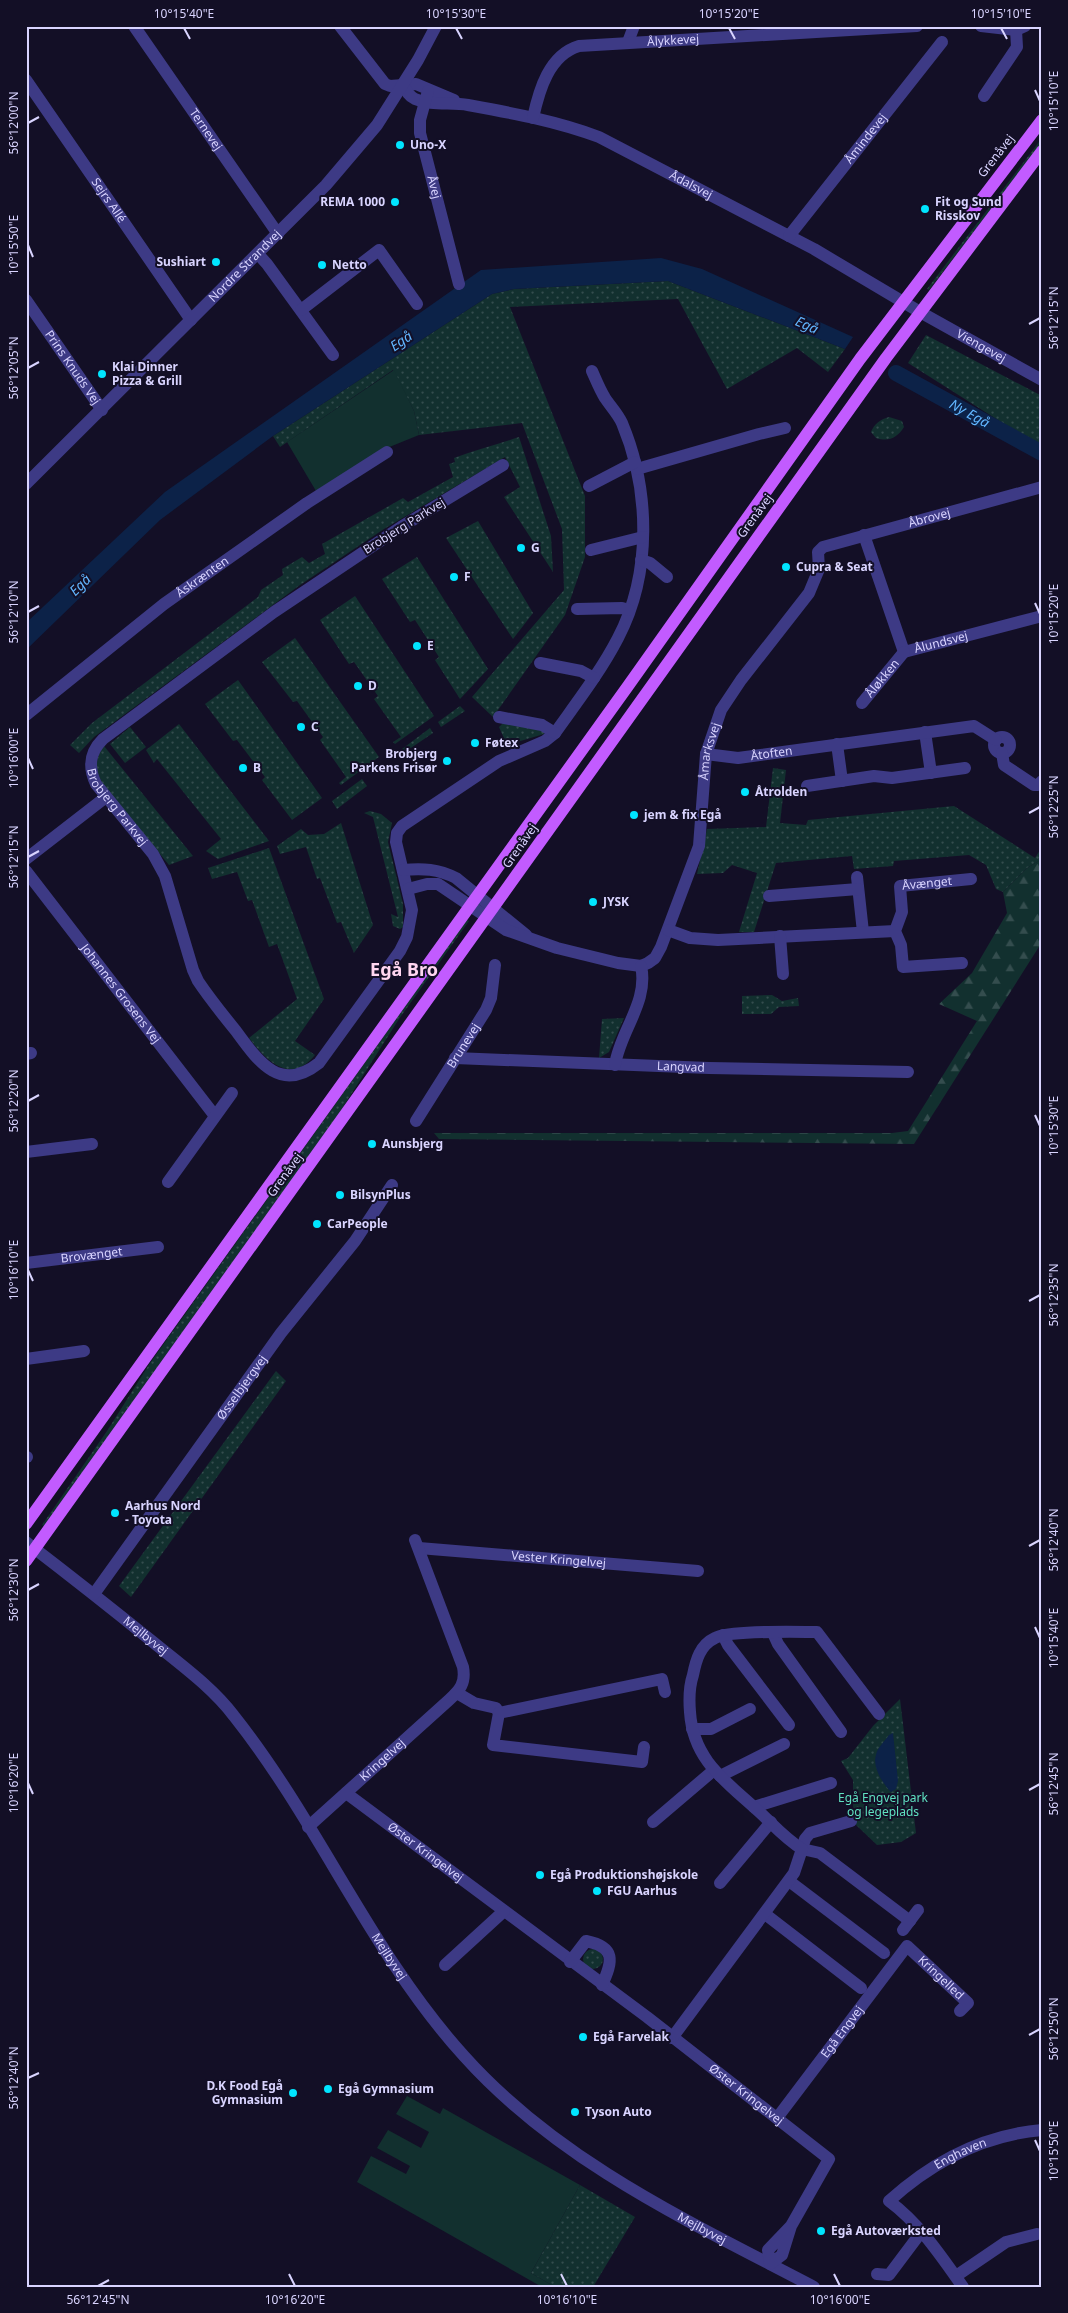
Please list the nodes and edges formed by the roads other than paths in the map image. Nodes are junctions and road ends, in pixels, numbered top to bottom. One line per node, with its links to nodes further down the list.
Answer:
1 (134, 26): 17 (street, Ternevej)
2 (340, 26): 11 (street)
3 (436, 26): 11 (street, Nordre Strandvej)
4 (634, 26): 8 (street)
5 (917, 26): 8 (street, Ålykkevej)
6 (981, 26): 7 (street)
7 (1020, 28): 13 (street)
8 (628, 42): 14 (street, Ålykkevej)
9 (942, 42): 18 (street, Åmindevej)
10 (26, 80): 26 (street, Sejrs Allé)
11 (403, 84): 12 (street, Ådalsvej); 17 (street, Nordre Strandvej)
12 (427, 96): 14 (street, Ådalsvej); 20 (street, Åvej)
13 (984, 96)
14 (533, 118): 18 (street, Ådalsvej)
15 (1042, 120): 22 (main road, Grenåvej)
16 (1042, 151): 25 (main road, Grenåvej)
17 (278, 234): 19 (street, Nordre Strandvej)
18 (789, 236): 22 (street, Ådalsvej)
19 (258, 254): 24 (street); 26 (street, Nordre Strandvej)
20 (459, 284)
21 (26, 300): 30 (street, Prins Knuds Vej)
22 (903, 302): 25 (street, Viengevej); 69 (main road, Grenåvej)
23 (417, 304): 24 (street)
24 (301, 310): 27 (street)
25 (920, 312): 29 (street, Viengevej); 70 (main road, Grenåvej)
26 (191, 320): 30 (street, Nordre Strandvej)
27 (333, 355)
28 (592, 371): 34 (street, Brobjerg Parkvej)
29 (1042, 380)
30 (102, 410): 35 (street, Nordre Strandvej)
31 (785, 428): 34 (street)
32 (387, 452): 51 (street, Åskrænten)
33 (503, 465): 62 (street, Brobjerg Parkvej)
34 (636, 465): 36 (street); 39 (street, Brobjerg Parkvej)
35 (26, 484)
36 (589, 486)
37 (1042, 487): 38 (street, Åbrovej)
38 (864, 535): 41 (street, Åbrovej); 47 (street, Ålundsvej)
39 (643, 537): 40 (street); 42 (street, Brobjerg Parkvej)
40 (591, 550)
41 (818, 552): 56 (street, Åmarksvej)
42 (641, 560): 43 (street); 45 (street, Brobjerg Parkvej)
43 (668, 577)
44 (576, 609): 45 (street)
45 (629, 610): 49 (street, Brobjerg Parkvej)
46 (1042, 616): 47 (street, Ålundsvej)
47 (904, 652): 50 (street, Åløkken)
48 (540, 663): 49 (street)
49 (594, 678): 54 (street, Brobjerg Parkvej)
50 (862, 703)
51 (26, 715)
52 (499, 717): 54 (street)
53 (925, 732): 55 (street, Åtoften); 58 (street); 60 (street, Åtoften)
54 (555, 733): 64 (street, Brobjerg Parkvej)
55 (837, 744): 56 (street, Åtoften); 59 (street)
56 (706, 754): 71 (street, Åmarksvej)
57 (965, 768): 58 (street)
58 (931, 773): 59 (street)
59 (842, 781): 61 (street)
60 (1042, 781)
61 (807, 786)
62 (106, 797): 63 (street); 67 (street, Brobjerg Parkvej)
63 (26, 859)
64 (403, 870): 67 (street, Brobjerg Parkvej); 69 (street)
65 (26, 871): 83 (street, Johannes Grosens Vej)
66 (971, 879): 72 (street, Åvænget)
67 (408, 889): 69 (street)
68 (769, 896): 73 (street)
69 (474, 900): 70 (street); 93 (main road, Grenåvej)
70 (490, 912): 77 (street); 94 (main road, Grenåvej)
71 (668, 930): 74 (street); 77 (street, Åmarksvej)
72 (895, 931): 73 (street); 75 (street)
73 (863, 932): 74 (street)
74 (780, 936): 78 (street)
75 (962, 963)
76 (494, 965): 79 (street, Brunevej)
77 (641, 966): 80 (street)
78 (783, 974)
79 (456, 1058): 80 (street, Langvad); 84 (street, Brunevej)
80 (615, 1065): 81 (street, Langvad)
81 (908, 1072)
82 (232, 1093): 83 (street)
83 (215, 1116): 87 (street)
84 (416, 1121)
85 (92, 1144): 86 (street)
86 (26, 1152)
87 (168, 1182)
88 (392, 1185): 97 (street, Øsselbjergvej)
89 (158, 1247): 90 (street, Brovænget)
90 (26, 1263)
91 (84, 1352): 92 (street)
92 (26, 1359)
93 (26, 1524)
94 (30, 1545): 95 (main road, Grenåvej); 97 (street, Mejlbyvej)
95 (26, 1561)
96 (698, 1571): 101 (street, Vester Kringelvej)
97 (94, 1594): 117 (street, Mejlbyvej)
98 (773, 1633): 99 (street); 104 (street); 107 (street)
99 (723, 1634): 105 (street); 106 (street)
100 (665, 1692): 103 (street)
101 (457, 1693): 103 (street); 112 (street, Kringelvej)
102 (750, 1709): 106 (street)
103 (499, 1713): 109 (street)
104 (880, 1713)
105 (789, 1725)
106 (692, 1729): 110 (street)
107 (841, 1732)
108 (784, 1744): 110 (street)
109 (644, 1747)
110 (717, 1773): 113 (street); 115 (street)
111 (832, 1783): 113 (street)
112 (346, 1793): 117 (street, Kringelvej); 122 (street, Øster Kringelvej)
113 (754, 1807): 116 (street)
114 (851, 1821): 118 (street)
115 (653, 1822)
116 (770, 1822): 118 (street); 120 (street)
117 (308, 1827): 136 (street, Mejlbyvej)
118 (802, 1849): 119 (street); 121 (street)
119 (789, 1881): 123 (street); 125 (street)
120 (720, 1883)
121 (918, 1910)
122 (504, 1911): 126 (street, Øster Kringelvej); 127 (street)
123 (765, 1914): 129 (street, Egå Engvej); 131 (street)
124 (906, 1946): 130 (street, Kringelled); 132 (street, Egå Engvej)
125 (884, 1953)
126 (570, 1962): 128 (street, Øster Kringelvej); 128 (street)
127 (445, 1965)
128 (602, 1985): 131 (street, Øster Kringelvej)
129 (861, 1988)
130 (960, 2011)
131 (672, 2038): 132 (street, Øster Kringelvej)
132 (777, 2118): 136 (street, Øster Kringelvej)
133 (1042, 2130): 134 (street, Enghaven)
134 (922, 2231): 137 (street); 138 (street)
135 (1037, 2234): 138 (street)
136 (770, 2264): 139 (street, Mejlbyvej)
137 (877, 2274)
138 (960, 2282)
139 (814, 2287)

